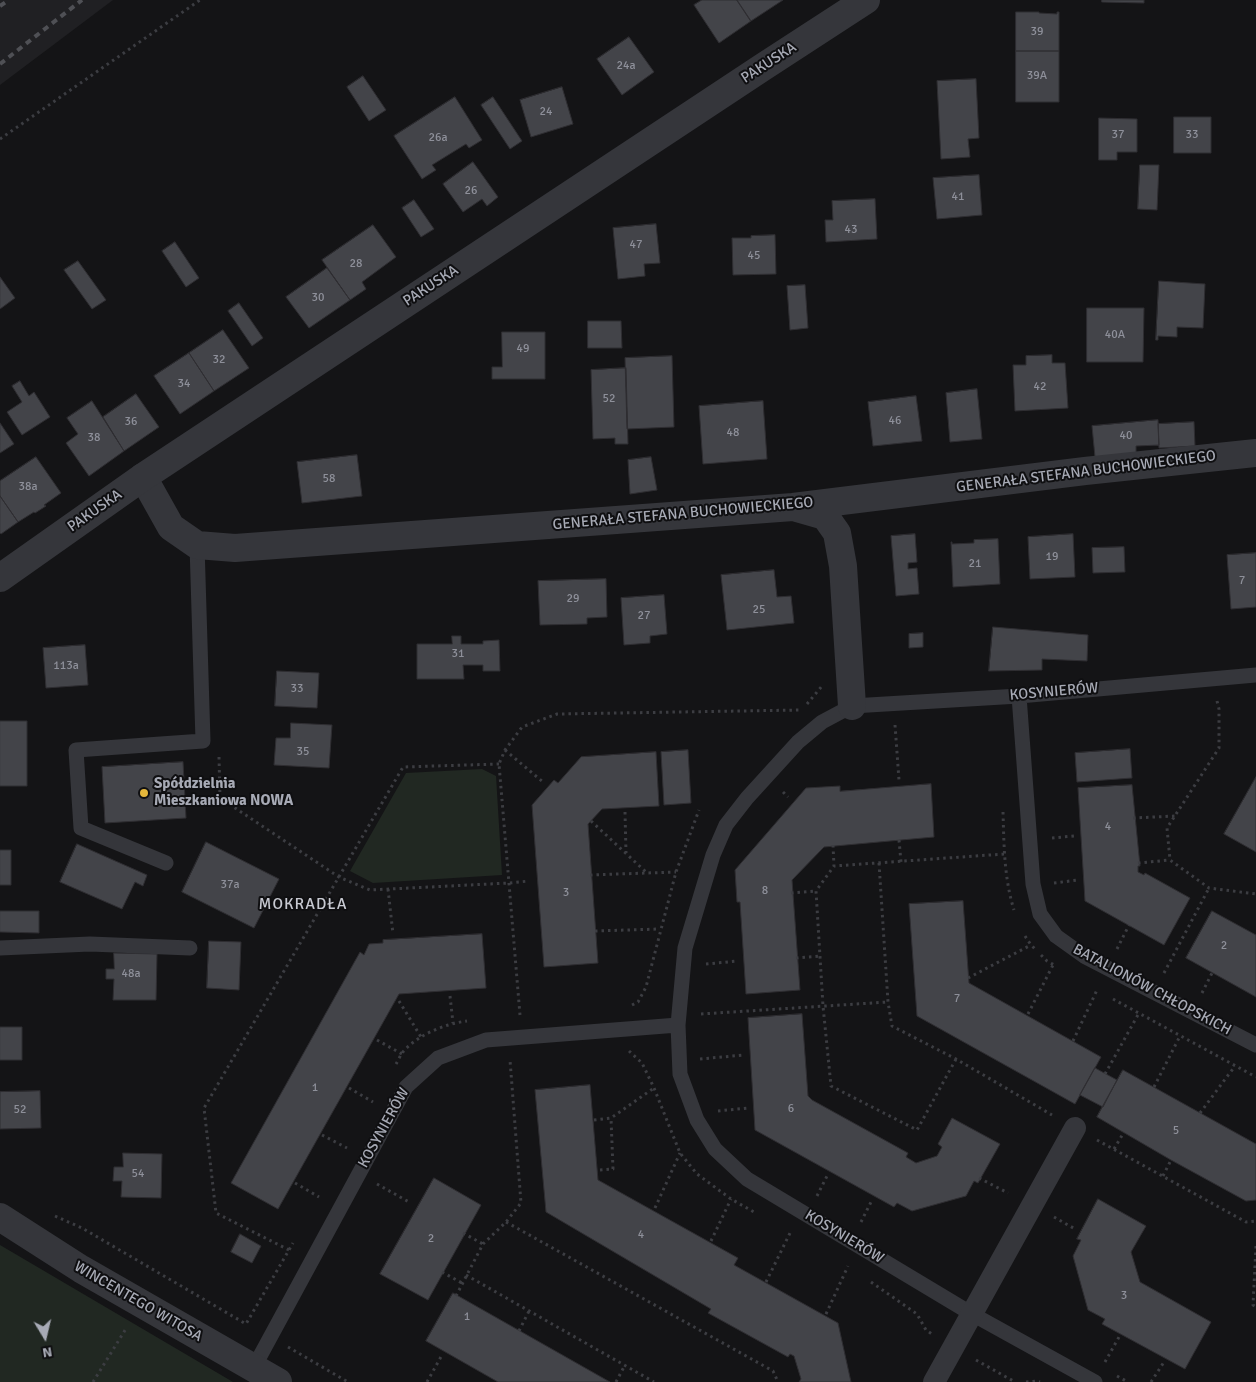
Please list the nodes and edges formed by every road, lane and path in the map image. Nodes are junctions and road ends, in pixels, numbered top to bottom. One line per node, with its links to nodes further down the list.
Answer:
1 (200, 0): 3 (path)
2 (866, 0): 5 (street, PAKUSKA)
3 (0, 139)
4 (1256, 453): 6 (street, GENERAŁA STEFANA BUCHOWIECKIEGO)
5 (144, 477): 7 (street); 8 (street, PAKUSKA)
6 (793, 506): 7 (street, GENERAŁA STEFANA BUCHOWIECKIEGO); 13 (street)
7 (197, 545): 33 (lane)
8 (0, 578)
9 (1256, 675): 12 (lane, KOSYNIERÓW)
10 (824, 683): 16 (path)
11 (1212, 695): 22 (path)
12 (1020, 696): 13 (lane, KOSYNIERÓW); 86 (lane, BATALIONÓW CHŁOPSKICH)
13 (852, 706): 81 (lane, KOSYNIERÓW)
14 (894, 719): 18 (path)
15 (218, 748): 40 (path)
16 (504, 750): 17 (path); 19 (path)
17 (499, 764): 40 (path); 43 (path)
18 (899, 780)
19 (543, 782)
20 (1003, 807): 30 (path)
21 (625, 812): 29 (path)
22 (1175, 816): 23 (path); 31 (path)
23 (1133, 818)
24 (591, 821): 29 (path)
25 (1074, 836): 26 (path)
26 (1051, 838)
27 (898, 840): 32 (path)
28 (833, 845): 36 (path)
29 (626, 854): 38 (path)
30 (1004, 854): 32 (path); 50 (path)
31 (1170, 860): 35 (path); 45 (path)
32 (901, 862): 34 (path)
33 (166, 863)
34 (879, 863): 36 (path); 74 (path)
35 (1138, 863)
36 (834, 866): 47 (path)
37 (676, 872): 38 (path)
38 (647, 874): 39 (path)
39 (590, 875)
40 (339, 877): 46 (path); 133 (path)
41 (1078, 880): 44 (path)
42 (529, 881): 43 (path)
43 (509, 883): 46 (path); 78 (path)
44 (1046, 884)
45 (1209, 888): 49 (path); 67 (path)
46 (388, 889): 55 (path)
47 (816, 891): 48 (path); 59 (path)
48 (790, 893)
49 (1256, 894)
50 (1016, 916)
51 (1129, 925): 60 (path)
52 (660, 929): 53 (path)
53 (595, 931)
54 (1022, 931): 56 (path)
55 (393, 934)
56 (1031, 945): 63 (path); 68 (path)
57 (0, 948): 58 (lane)
58 (190, 948)
59 (820, 956): 61 (path); 75 (path)
60 (1114, 956)
61 (796, 958)
62 (738, 961): 64 (path)
63 (1053, 964): 65 (path); 77 (path)
64 (698, 965)
65 (1061, 970)
66 (1212, 973): 71 (path)
67 (1164, 974)
68 (968, 978)
69 (1090, 986): 70 (path)
70 (1097, 990): 76 (path); 85 (path)
71 (1200, 995)
72 (450, 996): 80 (path)
73 (399, 1001): 83 (path)
74 (888, 1002): 75 (path); 91 (path)
75 (823, 1006): 79 (path); 91 (path)
76 (1139, 1013): 82 (path); 94 (path)
77 (1028, 1014)
78 (520, 1015)
79 (693, 1015)
80 (453, 1023)
81 (678, 1025): 144 (lane, KOSYNIERÓW); 154 (lane, KOSYNIERÓW)
82 (1180, 1036): 93 (path); 96 (path)
83 (421, 1037)
84 (377, 1040): 88 (path)
85 (1073, 1040)
86 (1256, 1045)
87 (622, 1048): 98 (path)
88 (402, 1054)
89 (744, 1054): 92 (path)
90 (509, 1055): 126 (path)
91 (956, 1059): 105 (path)
92 (692, 1060)
93 (1235, 1066): 95 (path); 102 (path)
94 (1105, 1074)
95 (1256, 1077)
96 (1154, 1087)
97 (349, 1088): 99 (path)
98 (654, 1088): 103 (path); 110 (path)
99 (374, 1102)
100 (748, 1108): 101 (path)
101 (716, 1111)
102 (1200, 1113)
103 (611, 1118): 104 (path); 112 (path)
104 (594, 1120)
105 (1075, 1128): 109 (path); 144 (street)
106 (1124, 1132): 109 (path)
107 (322, 1135): 108 (path)
108 (347, 1149)
109 (1114, 1149): 114 (path)
110 (680, 1153): 118 (path); 122 (path)
111 (1171, 1160): 114 (path)
112 (600, 1170)
113 (828, 1174): 121 (path)
114 (1163, 1176): 125 (path)
115 (372, 1181): 120 (path)
116 (295, 1183): 117 (path)
117 (319, 1198)
118 (731, 1199): 123 (path); 130 (path)
119 (872, 1200): 128 (path)
120 (409, 1202)
121 (813, 1203)
122 (655, 1208)
123 (757, 1214)
124 (0, 1217): 154 (street, WINCENTEGO WITOSA)
125 (1256, 1221)
126 (506, 1222): 131 (path); 161 (path)
127 (782, 1228): 138 (path)
128 (857, 1229)
129 (464, 1233): 131 (path)
130 (712, 1241)
131 (483, 1244): 136 (path)
132 (1256, 1246): 141 (path)
133 (289, 1250)
134 (840, 1262): 143 (path)
135 (442, 1272): 139 (path)
136 (466, 1275): 139 (path); 142 (path)
137 (864, 1277): 149 (path)
138 (766, 1282)
139 (462, 1283): 140 (path)
140 (456, 1296)
141 (1256, 1307)
142 (529, 1311): 146 (path); 152 (path)
143 (826, 1314)
144 (972, 1314): 149 (street); 166 (lane, KOSYNIERÓW)
145 (130, 1322): 155 (path)
146 (519, 1331)
147 (1120, 1337): 153 (path)
148 (281, 1343): 157 (path)
149 (954, 1347): 162 (street); 163 (path)
150 (442, 1355): 158 (path)
151 (1164, 1362): 167 (path)
152 (625, 1365): 159 (path); 160 (path)
153 (1102, 1367)
154 (253, 1368): 156 (street, WINCENTEGO WITOSA)
155 (93, 1382)
156 (278, 1382)
157 (348, 1382)
158 (427, 1382)
159 (616, 1382)
160 (654, 1382)
161 (778, 1382)
162 (934, 1382)
163 (1015, 1382)
164 (1026, 1382): 165 (path)
165 (1040, 1382)
166 (1095, 1382)
167 (1151, 1382)

